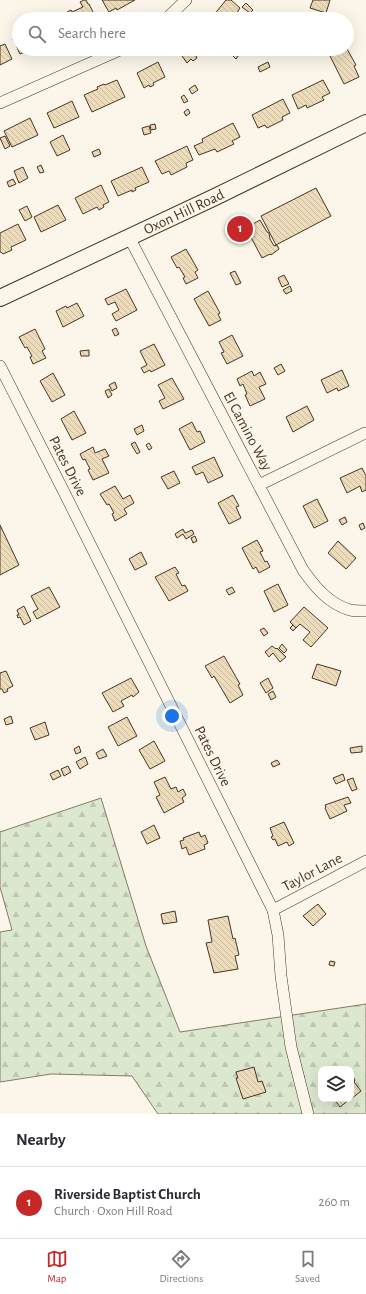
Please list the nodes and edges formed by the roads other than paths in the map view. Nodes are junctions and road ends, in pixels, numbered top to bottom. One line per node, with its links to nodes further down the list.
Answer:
1 (186, 0): 2 (street)
2 (173, 12)
3 (106, 56): 4 (street)
4 (0, 103)
5 (366, 123): 6 (main road, Oxon Hill Road)
6 (130, 237): 7 (main road, Oxon Hill Road); 10 (street, El Camino Way)
7 (0, 298)
8 (0, 366): 13 (street, Pates Drive)
9 (365, 433): 10 (street)
10 (259, 485): 11 (street, El Camino Way)
11 (366, 611)
12 (366, 861): 13 (street, Taylor Lane)
13 (273, 910): 14 (street, Pates Drive)
14 (308, 1114)

